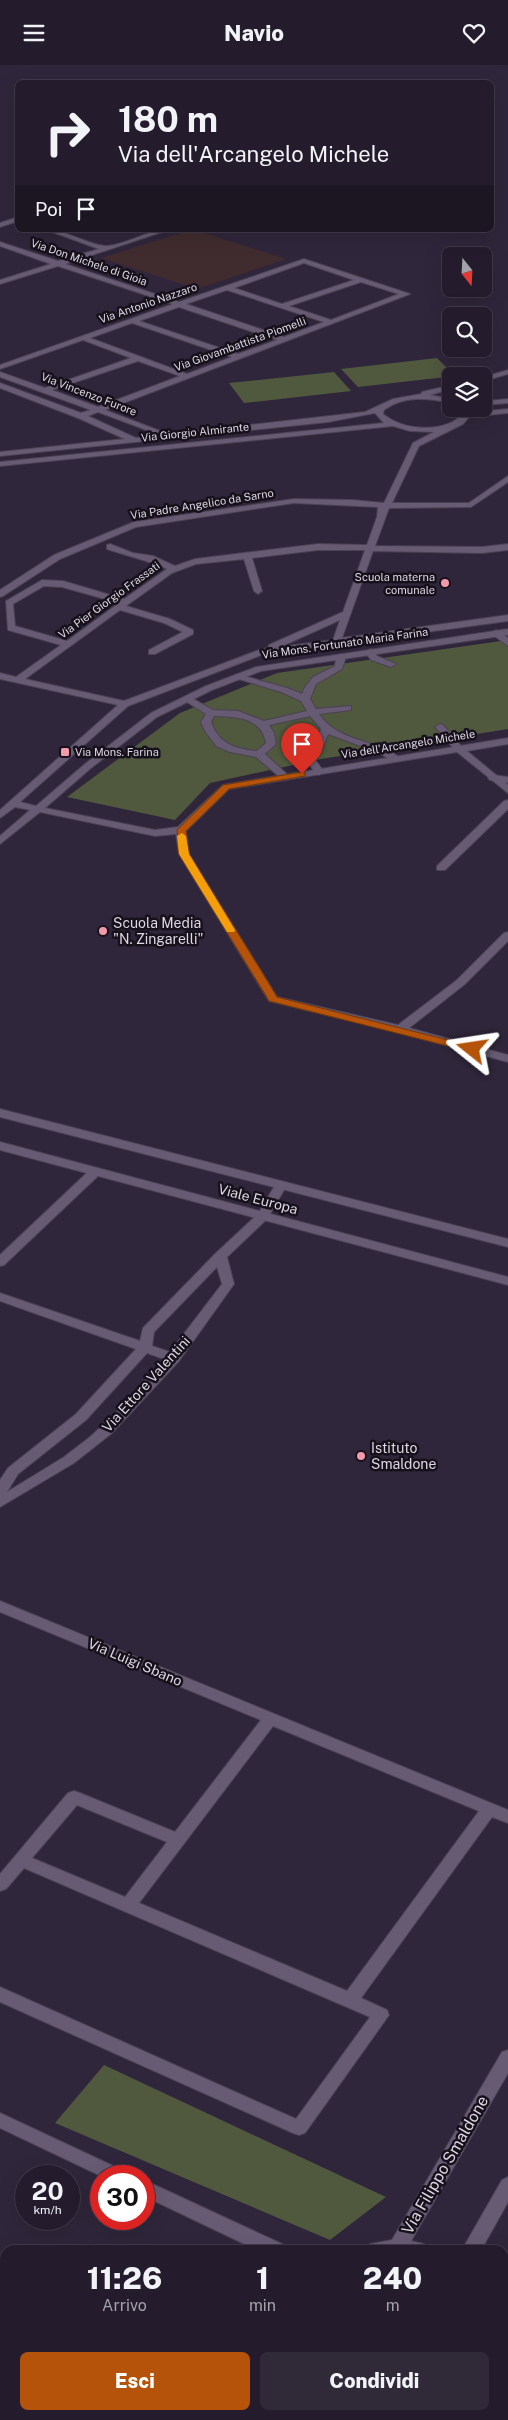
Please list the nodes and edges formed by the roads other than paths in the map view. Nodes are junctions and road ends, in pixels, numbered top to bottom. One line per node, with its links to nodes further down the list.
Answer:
1 (15, 220): 2 (street)
2 (0, 225)
3 (57, 232): 6 (street)
4 (65, 232): 6 (street)
5 (160, 232): 8 (street)
6 (61, 233): 8 (street)
7 (0, 244): 9 (street, Via Don Michele di Gioia)
8 (107, 249): 9 (street)
9 (58, 264): 11 (street); 15 (street, Via Don Michele di Gioia)
10 (0, 276): 11 (street)
11 (10, 279): 13 (street)
12 (360, 279): 14 (street, Via Antonio Nazzaro); 16 (street); 18 (street, Via Giovambattista Piomelli)
13 (0, 282)
14 (227, 288): 15 (street, Via Antonio Nazzaro); 16 (street)
15 (180, 304): 17 (street, Via Antonio Nazzaro); 20 (street, Via Don Michele di Gioia)
16 (282, 306): 18 (street)
17 (132, 321): 19 (street, Via Antonio Nazzaro); 21 (street)
18 (332, 322): 20 (street, Via Giovambattista Piomelli)
19 (83, 338): 22 (street); 23 (street, Via Antonio Nazzaro)
20 (285, 339): 21 (street, Via Giovambattista Piomelli)
21 (239, 357): 25 (street, Via Giovambattista Piomelli)
22 (138, 358): 25 (street); 28 (street)
23 (0, 372): 28 (street, Via Vincenzo Furore)
24 (508, 372): 26 (street)
25 (187, 376): 35 (street, Via Giovambattista Piomelli)
26 (492, 377)
27 (0, 385): 38 (street, Via Vincenzo Furore)
28 (46, 390): 35 (street, Via Vincenzo Furore)
29 (442, 390): 30 (street)
30 (417, 397): 31 (street); 34 (street, Via Giorgio Almirante)
31 (442, 399)
32 (508, 401): 33 (street)
33 (492, 402)
34 (380, 409): 40 (street); 43 (street, Via Giorgio Almirante)
35 (96, 410): 38 (street, Via Giovambattista Piomelli); 43 (street, Via Vincenzo Furore)
36 (492, 411): 37 (street)
37 (508, 411)
38 (81, 416): 44 (street, Via Vincenzo Furore)
39 (463, 417): 41 (street)
40 (392, 424): 42 (street); 47 (street, Via Giorgio Almirante)
41 (448, 427): 42 (street); 45 (street)
42 (407, 428): 45 (street)
43 (169, 436): 44 (street, Via Giorgio Almirante)
44 (135, 440): 46 (street, Via Giorgio Almirante)
45 (416, 445): 49 (street)
46 (0, 455)
47 (0, 464)
48 (508, 479): 49 (street)
49 (387, 506): 50 (street)
50 (381, 517): 53 (street); 57 (street, Via Padre Angelico da Sarno)
51 (110, 547): 55 (street)
52 (508, 547): 53 (street, Via Pier Giorgio Frassati)
53 (370, 549): 54 (street, Via Pier Giorgio Frassati); 59 (street)
54 (247, 556): 55 (street, Via Pier Giorgio Frassati); 56 (street)
55 (174, 569): 58 (street, Via Pier Giorgio Frassati)
56 (258, 591)
57 (1, 592)
58 (122, 605): 65 (street, Via Pier Giorgio Frassati); 65 (street); 66 (street)
59 (347, 613): 63 (street); 67 (street)
60 (508, 618): 63 (street, Via Mons. Fortunato Maria Farina)
61 (508, 632): 62 (street, Via Mons. Fortunato Maria Farina)
62 (496, 633): 64 (street); 68 (street, Via Mons. Fortunato Maria Farina)
63 (336, 643): 67 (street, Via Mons. Fortunato Maria Farina); 69 (street)
64 (508, 643)
65 (68, 644): 73 (street, Via Pier Giorgio Frassati)
66 (152, 652)
67 (262, 652): 76 (street, Via Mons. Fortunato Maria Farina)
68 (370, 652): 69 (street, Via Mons. Fortunato Maria Farina); 70 (street)
69 (341, 657): 72 (street, Via Mons. Fortunato Maria Farina); 75 (street)
70 (391, 664)
71 (0, 676): 73 (street)
72 (236, 677): 74 (street, Via Mons. Fortunato Maria Farina); 75 (street)
73 (18, 679): 76 (street)
74 (187, 699): 79 (street); 93 (street, Via Mons. Fortunato Maria Farina)
75 (305, 699): 78 (street)
76 (125, 704): 92 (street, Via Mons. Fortunato Maria Farina)
77 (348, 708): 78 (street)
78 (314, 712): 80 (street); 82 (street)
79 (210, 713): 80 (street); 85 (street)
80 (263, 724): 85 (street)
81 (440, 727): 84 (street)
82 (326, 729): 86 (street); 87 (street)
83 (508, 741): 84 (street, Via dell'Arcangelo Michele)
84 (459, 749): 86 (street, Via dell'Arcangelo Michele); 89 (street)
85 (259, 754): 88 (street)
86 (396, 759): 87 (street, Via dell'Arcangelo Michele)
87 (319, 771): 88 (street, Via dell'Arcangelo Michele)
88 (285, 777): 98 (street, Via dell'Arcangelo Michele)
89 (493, 778): 90 (street); 91 (street)
90 (508, 780)
91 (508, 790)
92 (22, 796): 93 (street); 95 (street, Via Mons. Fortunato Maria Farina)
93 (46, 802): 96 (street, Via Mons. Fortunato Maria Farina); 98 (street)
94 (508, 803): 100 (street)
95 (13, 804): 96 (street); 97 (street, Via Mons. Fortunato Maria Farina)
96 (37, 809): 98 (street); 99 (street, Via Mons. Fortunato Maria Farina)
97 (0, 815)
98 (181, 830): 102 (street)
99 (0, 841)
100 (440, 868)
101 (508, 935): 102 (street)
102 (400, 1029): 103 (street)
103 (508, 1059)
104 (0, 1113): 107 (street, Viale Europa)
105 (0, 1146): 106 (street, Viale Europa)
106 (95, 1172): 108 (street, Viale Europa); 111 (street)
107 (281, 1185): 108 (street, Via Ettore Valentini); 109 (street, Viale Europa)
108 (263, 1216): 110 (street, Via Ettore Valentini); 112 (street, Viale Europa)
109 (508, 1243)
110 (220, 1256): 114 (street, Via Ettore Valentini); 115 (street, Via Ettore Valentini)
111 (0, 1262)
112 (508, 1281)
113 (0, 1297): 114 (street)
114 (145, 1348): 115 (street); 116 (street, Via Ettore Valentini)
115 (174, 1358): 117 (street, Via Ettore Valentini)
116 (0, 1491)
117 (0, 1502)
118 (0, 1606): 119 (street, Via Luigi Sbano)
119 (270, 1719): 120 (street, Via Luigi Sbano); 122 (street)
120 (489, 1809): 121 (street, Via Luigi Sbano); 127 (street)
121 (508, 1817)
122 (178, 1840): 123 (street); 125 (street)
123 (21, 1860): 124 (street); 125 (street)
124 (0, 1885)
125 (128, 1905): 127 (street)
126 (0, 1994): 127 (street)
127 (350, 2000)
128 (508, 2057): 134 (street, Via Filippo Smaldone)
129 (0, 2120): 130 (street)
130 (95, 2165)
131 (508, 2185): 135 (street)
132 (155, 2193): 133 (street)
133 (265, 2245)
134 (399, 2245)
135 (474, 2245)

